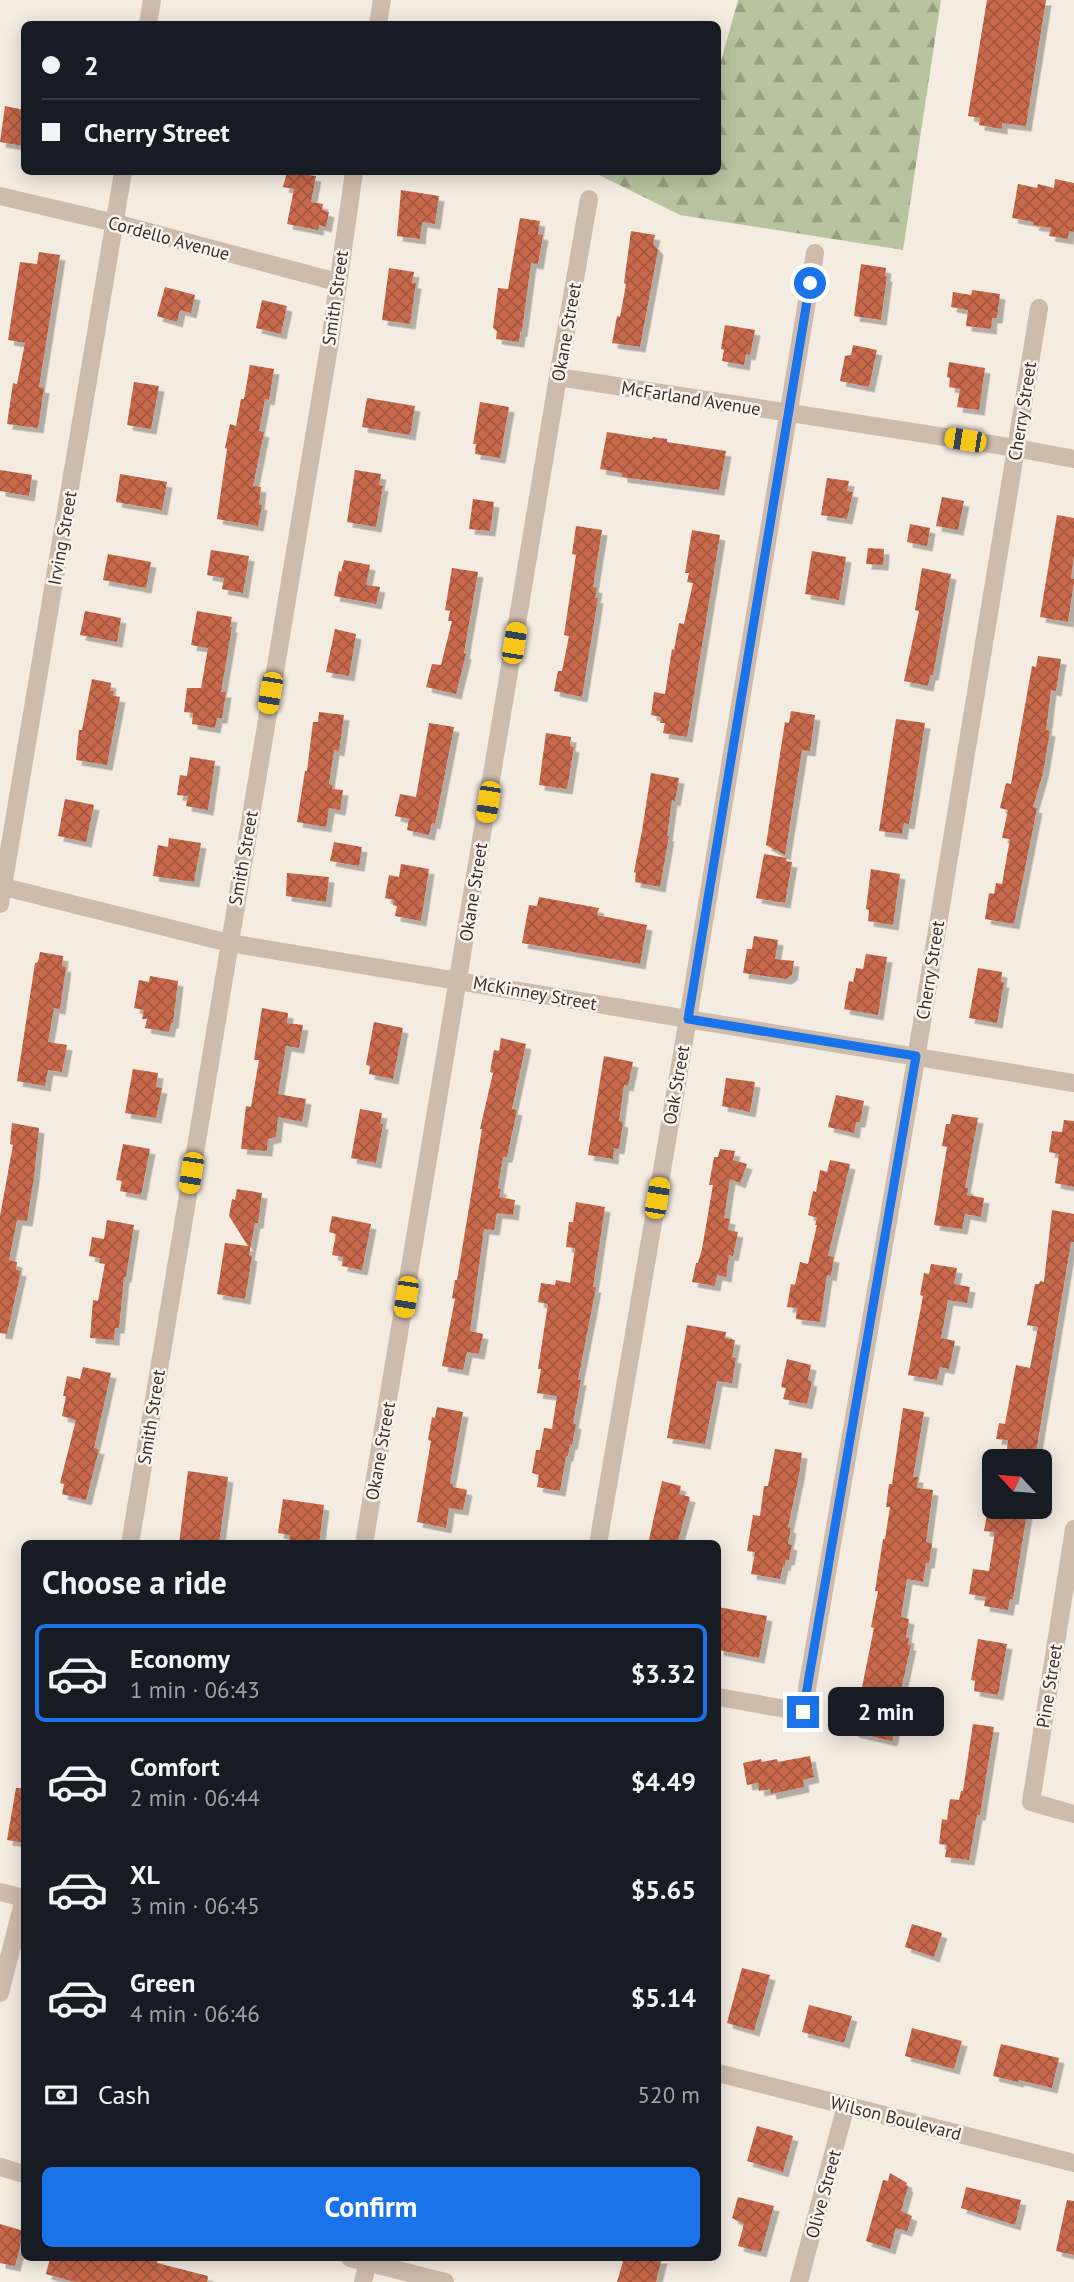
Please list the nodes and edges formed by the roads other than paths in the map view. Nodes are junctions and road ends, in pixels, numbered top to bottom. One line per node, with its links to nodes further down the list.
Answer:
1 (152, 0): 3 (street)
2 (382, 0): 4 (street)
3 (148, 21)
4 (378, 21)
5 (123, 175): 9 (street, Irving Street)
6 (354, 175): 11 (street, Smith Street)
7 (0, 196): 9 (street, Cordello Avenue)
8 (589, 199): 13 (street, Okane Street)
9 (115, 223): 11 (street, Cordello Avenue); 17 (street, Irving Street)
10 (815, 253): 14 (street, Oak Street)
11 (337, 282): 18 (street, Smith Street)
12 (1039, 307): 15 (street, Cherry Street)
13 (558, 377): 14 (street, McFarland Avenue); 19 (street, Okane Street)
14 (788, 414): 15 (street, McFarland Avenue); 20 (street, Oak Street)
15 (1016, 448): 16 (street, McFarland Avenue); 21 (street, Cherry Street)
16 (1074, 459)
17 (1, 892): 18 (street, McKinney Street)
18 (229, 943): 19 (street, McKinney Street); 24 (street, Smith Street)
19 (458, 980): 20 (street, McKinney Street); 25 (street, Okane Street)
20 (688, 1019): 21 (street, McKinney Street); 26 (street, Oak Street)
21 (916, 1056): 22 (street, McKinney Street); 27 (street, Cherry Street)
22 (1074, 1083)
23 (1074, 1529): 28 (street, Pine Street)
24 (131, 1540)
25 (365, 1540)
26 (599, 1540)
27 (721, 1698)
28 (1074, 1814)
29 (0, 1892): 30 (street)
30 (21, 1898)
31 (21, 1911): 32 (street)
32 (0, 1993)
33 (721, 2074): 34 (street, Wilson Boulevard)
34 (846, 2105): 35 (street, Wilson Boulevard); 42 (street, Olive Street)
35 (1074, 2163)
36 (0, 2167): 37 (street)
37 (21, 2173)
38 (368, 2261): 40 (street)
39 (372, 2261): 41 (street)
40 (363, 2282)
41 (445, 2282)
42 (799, 2282)

